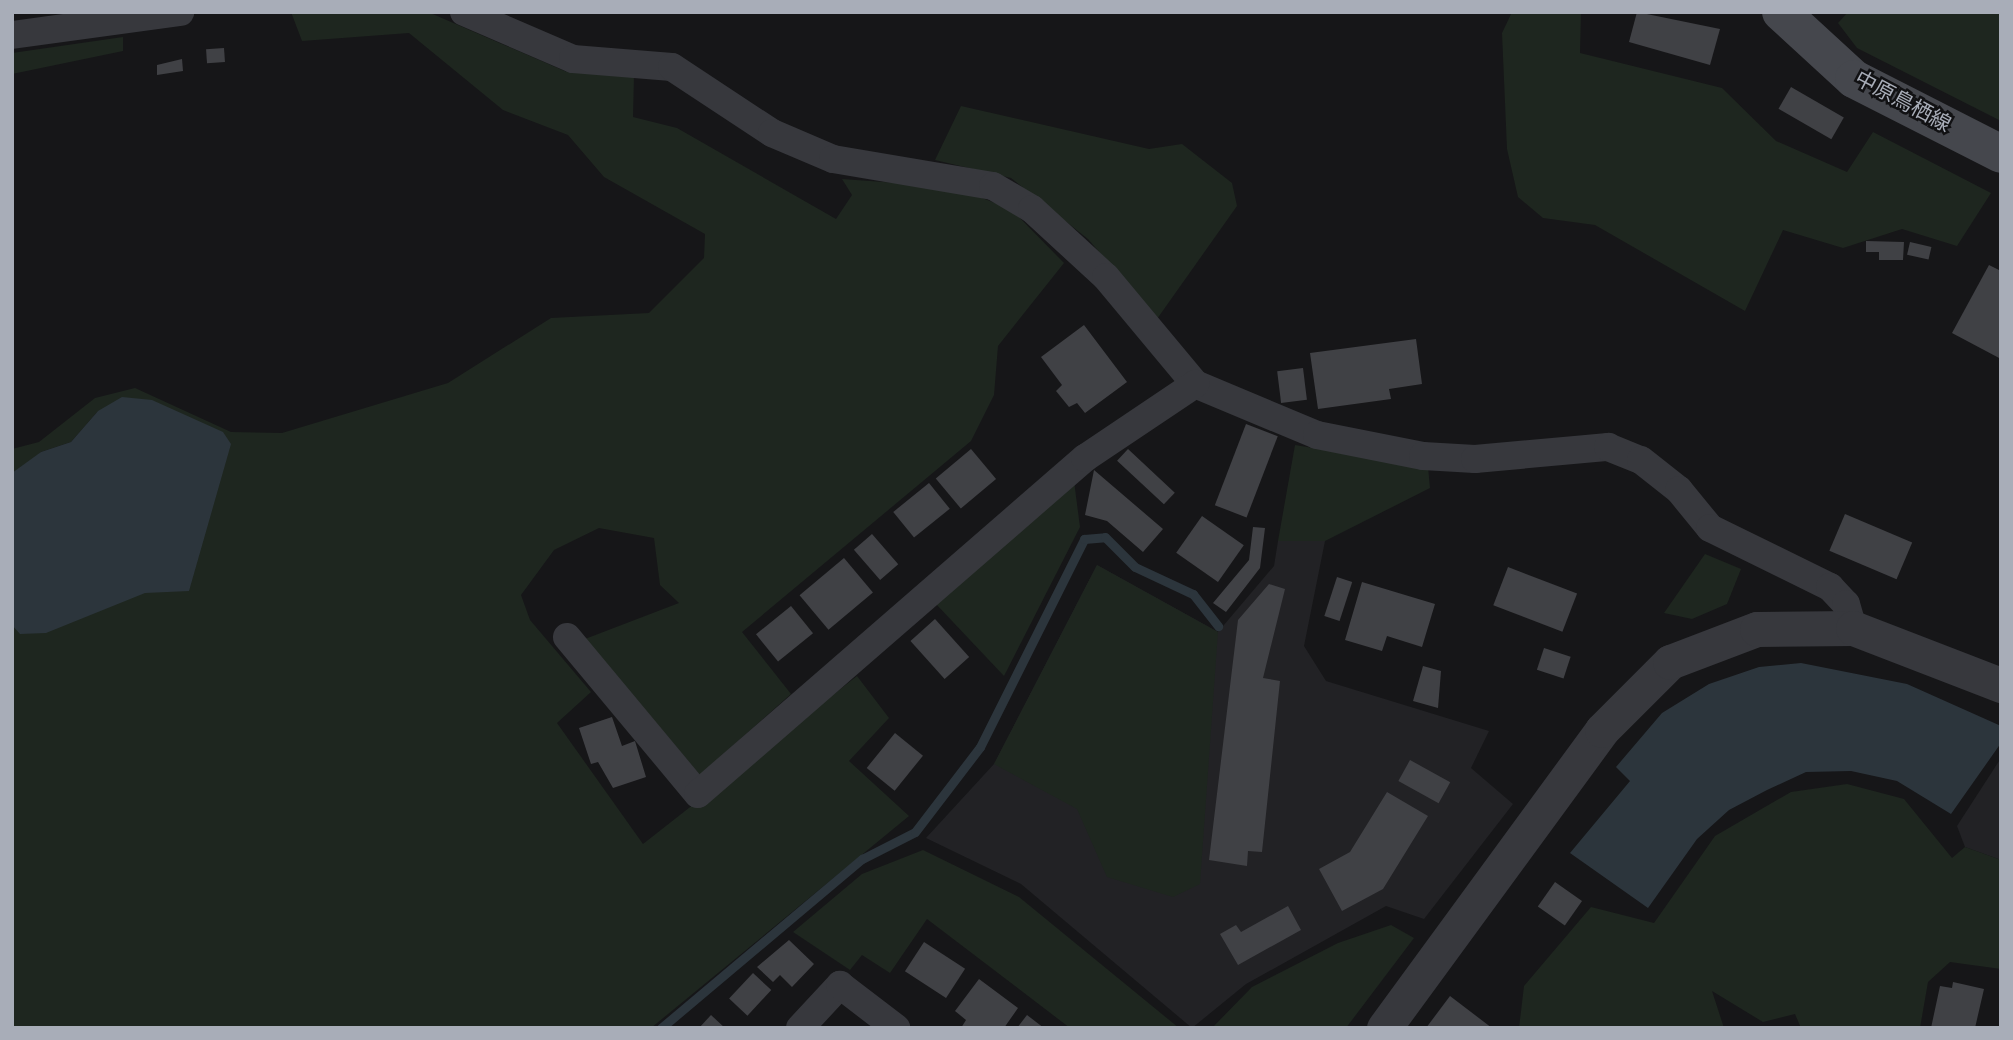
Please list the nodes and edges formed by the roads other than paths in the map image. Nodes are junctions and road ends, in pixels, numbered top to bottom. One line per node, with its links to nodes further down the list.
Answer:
1 (180, 12): 4 (street)
2 (464, 12): 6 (street)
3 (1781, 12): 5 (main road, 中原鳥栖線)
4 (12, 35)
5 (2001, 155)
6 (1195, 384): 7 (street); 8 (street)
7 (1853, 628): 9 (street); 12 (street)
8 (567, 637)
9 (2001, 685)
10 (800, 1028): 11 (street)
11 (896, 1028)
12 (1384, 1028)

